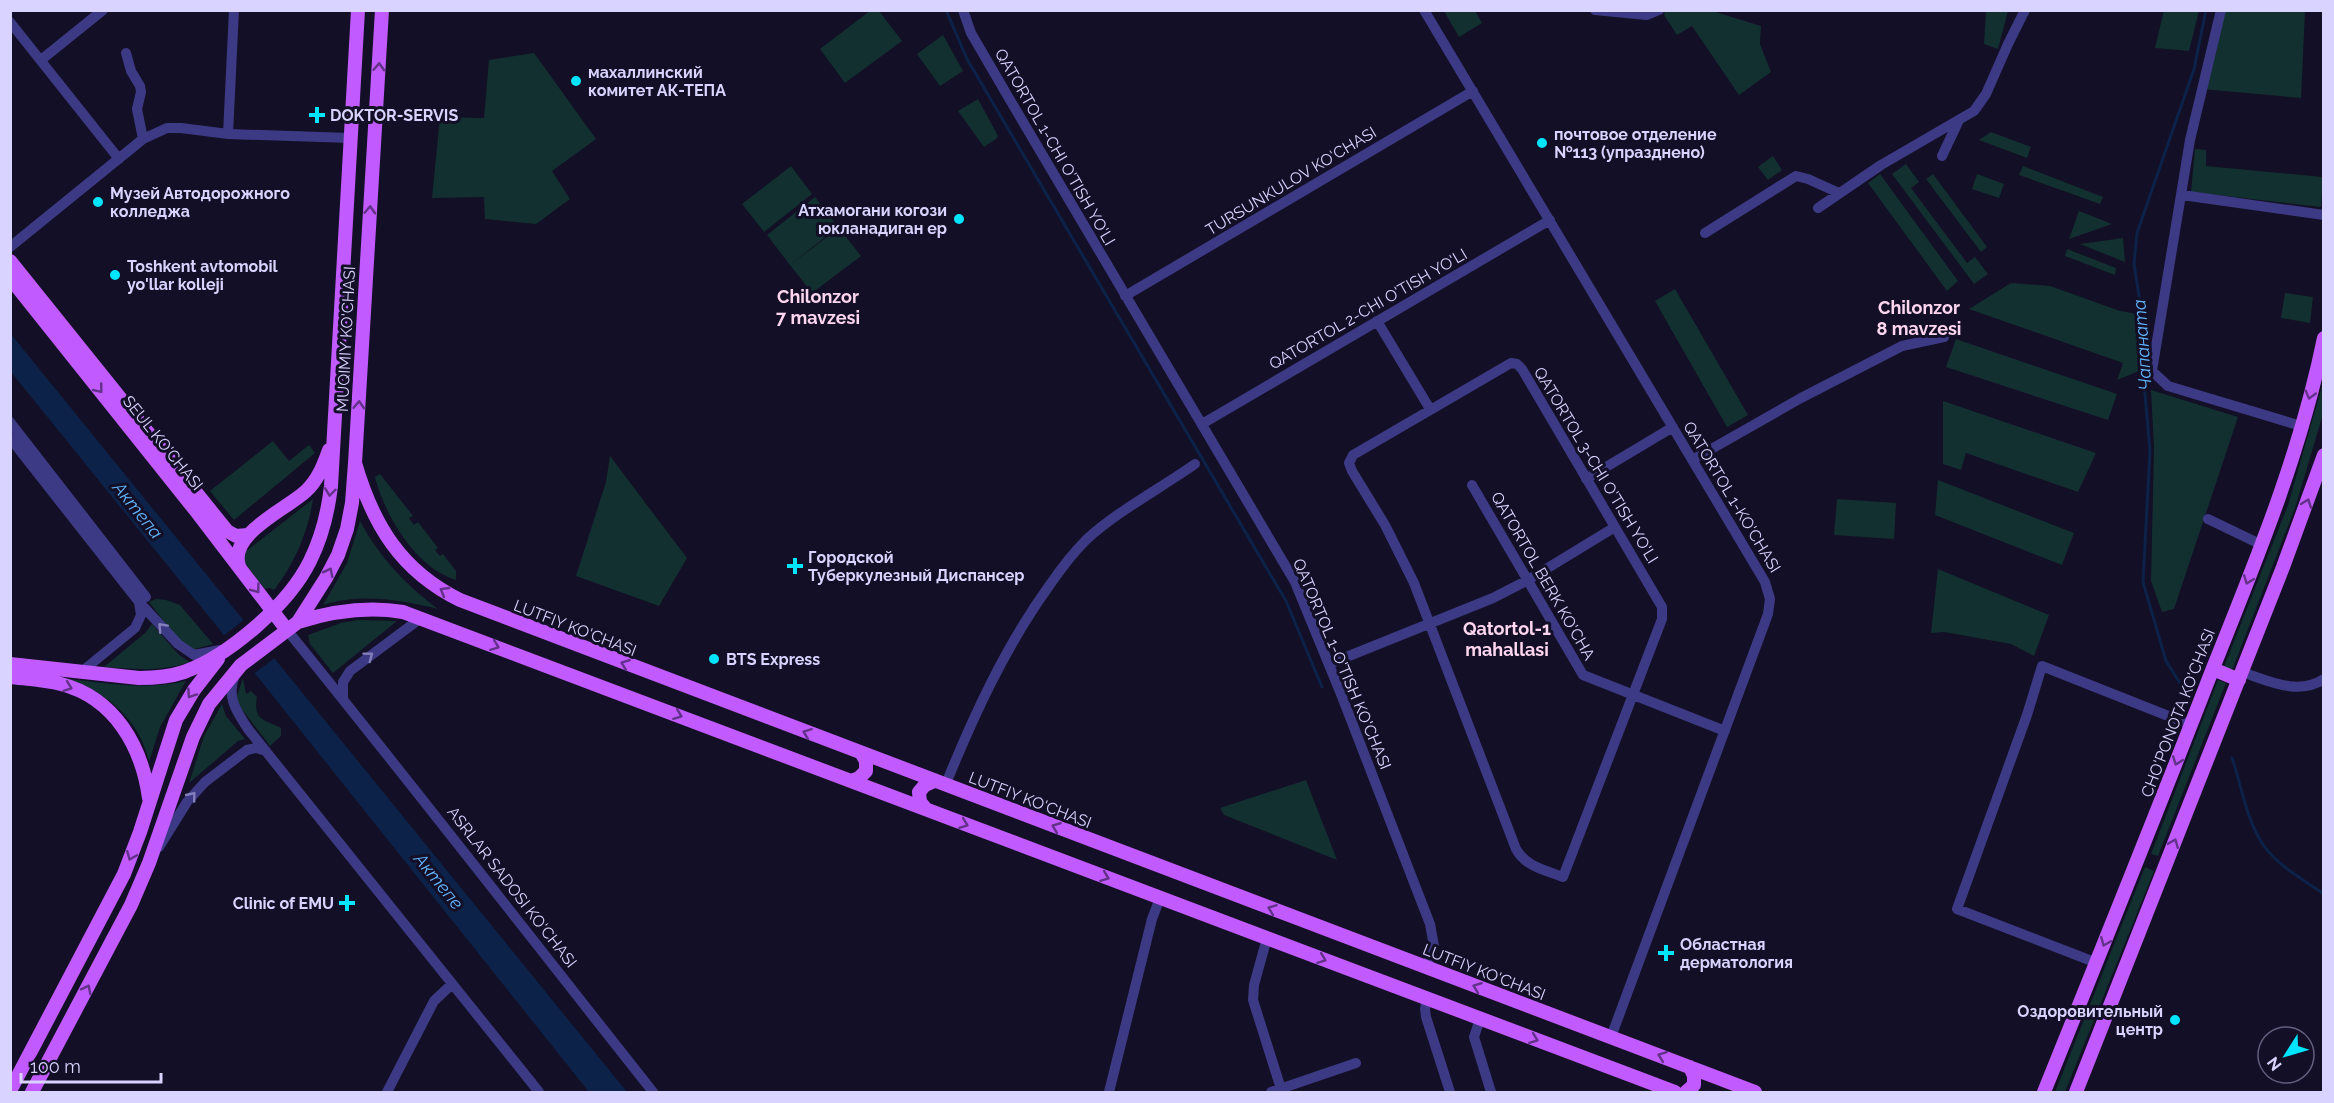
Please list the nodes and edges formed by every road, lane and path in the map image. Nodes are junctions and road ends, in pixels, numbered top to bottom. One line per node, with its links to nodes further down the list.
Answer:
1 (103, 10): 13 (street)
2 (234, 10): 18 (street)
3 (358, 10): 15 (main road, MUQIMIY KO'CHASI)
4 (382, 10): 17 (main road, MUQIMIY KO'CHASI, one-way to 4)
5 (963, 10): 32 (street, QATORTOL 1-CHI O'TISH YO'LI)
6 (1424, 10): 14 (street, QATORTOL 1-KO'CHASI)
7 (1594, 10): 8 (street)
8 (1659, 10)
9 (2025, 10): 16 (street)
10 (2221, 10): 24 (street)
11 (10, 22): 13 (street)
12 (126, 53): 20 (street)
13 (41, 60): 22 (street)
14 (1473, 91): 27 (street, QATORTOL 1-KO'CHASI); 32 (street, TURSUNKULOV KO'CHASI)
15 (352, 120): 17 (main road); 19 (main road, MUQIMIY KO'CHASI)
16 (1959, 120): 21 (street); 23 (street)
17 (375, 123): 45 (main road, MUQIMIY KO'CHASI, one-way to 17)
18 (228, 134): 19 (street); 20 (street)
19 (351, 138): 41 (main road, MUQIMIY KO'CHASI)
20 (143, 139): 22 (street)
21 (1942, 156)
22 (118, 159): 29 (street)
23 (1839, 193): 25 (street); 28 (street)
24 (2182, 195): 26 (street); 39 (street)
25 (1818, 208)
26 (2324, 215)
27 (1550, 220): 33 (street, QATORTOL 2-CHI O'TISH YO'LI); 40 (street, QATORTOL 1-KO'CHASI)
28 (1705, 233)
29 (10, 247)
30 (10, 261): 51 (main road)
31 (10, 278): 53 (main road, SEUL KO'CHASI, one-way to 53)
32 (1125, 296): 38 (street, QATORTOL 1-O'TISH KO'CHASI)
33 (1377, 321): 36 (street); 38 (street, QATORTOL 2-CHI O'TISH YO'LI)
34 (1944, 337): 44 (street)
35 (2324, 338): 39 (main road, CHO'PONOTA KO'CHASI, one-way to 39)
36 (1430, 409): 47 (street, QATORTOL 3-CHI O'TISH YO'LI); 58 (street, QATORTOL 3-CHI O'TISH YO'LI)
37 (10, 422): 55 (street)
38 (1202, 424): 62 (street, QATORTOL 1-O'TISH KO'CHASI)
39 (2301, 426): 52 (main road, CHO'PONOTA KO'CHASI)
40 (1672, 427): 44 (street, QATORTOL 1-KO'CHASI); 47 (street)
41 (334, 434): 51 (main road); 56 (main road, MUQIMIY KO'CHASI, one-way to 56)
42 (10, 438): 55 (street)
43 (2324, 455): 66 (main road, one-way to 43)
44 (1692, 460): 72 (street, QATORTOL 1-KO'CHASI)
45 (355, 463): 59 (main road, MUQIMIY KO'CHASI, one-way to 45); 76 (main road, LUTFIY KO'CHASI, one-way to 45)
46 (1195, 464): 78 (street)
47 (1587, 479): 50 (street, QATORTOL 3-CHI O'TISH YO'LI)
48 (1472, 486): 54 (street, QATORTOL BERK KO'CHA)
49 (2208, 519): 52 (street)
50 (1615, 527): 54 (street); 69 (street, QATORTOL 3-CHI O'TISH YO'LI)
51 (248, 535): 53 (main road)
52 (2262, 545): 64 (main road, CHO'PONOTA KO'CHASI, one-way to 64)
53 (239, 567): 56 (main road, SEUL KO'CHASI, one-way to 56)
54 (1528, 580): 58 (street); 69 (street, QATORTOL BERK KO'CHA)
55 (142, 600): 60 (street, one-way to 55); 65 (street)
56 (273, 611): 59 (main road, SEUL KO'CHASI); 60 (main road, MUQIMIY KO'CHASI)
57 (421, 618): 59 (main road); 70 (street, one-way to 57); 77 (main road, one-way to 77)
58 (1430, 625): 62 (street); 69 (street, QATORTOL 3-CHI O'TISH YO'LI)
59 (292, 626): 63 (main road, MUQIMIY KO'CHASI); 70 (street, ASRLAR SADOSI KO‘CHASI)
60 (227, 648): 65 (main road); 79 (main road, one-way to 79)
61 (10, 664): 65 (main road)
62 (1329, 664): 87 (street, QATORTOL 1-O'TISH KO'CHASI)
63 (241, 665): 73 (street); 82 (main road, MUQIMIY KO'CHASI)
64 (2213, 669): 66 (main road); 71 (main road, CHO'PONOTA KO'CHASI)
65 (80, 673)
66 (2241, 676): 68 (street); 83 (main road, one-way to 66)
67 (10, 677): 79 (main road, one-way to 79)
68 (2324, 679)
69 (1632, 694): 72 (street, QATORTOL BERK KO'CHA)
70 (345, 702): 101 (street, ASRLAR SADOSI KO‘CHASI)
71 (2191, 725): 81 (main road, CHO'PONOTA KO'CHASI, one-way to 81); 86 (street)
72 (1725, 731): 92 (street, QATORTOL 1-KO'CHASI)
73 (251, 732): 74 (street); 75 (street)
74 (243, 752): 75 (street); 82 (street, one-way to 74)
75 (266, 752): 88 (street)
76 (862, 754): 77 (main road); 78 (main road, LUTFIY KO'CHASI)
77 (851, 781): 80 (main road)
78 (940, 783): 80 (main road); 87 (main road, LUTFIY KO'CHASI, one-way to 78)
79 (149, 801): 91 (main road, one-way to 91)
80 (926, 809): 84 (main road, one-way to 84)
81 (2140, 855): 83 (main road); 86 (main road, CHO'PONOTA KO'CHASI, one-way to 86)
82 (150, 863): 93 (main road, MUQIMIY KO'CHASI, one-way to 82)
83 (2165, 864): 109 (main road)
84 (1160, 898): 85 (main road); 102 (street)
85 (1267, 938): 89 (main road, one-way to 89); 97 (street)
86 (2097, 963): 108 (main road, CHO'PONOTA KO'CHASI)
87 (1426, 967): 92 (main road, LUTFIY KO'CHASI, one-way to 87)
88 (452, 984): 99 (street); 100 (street)
89 (1427, 999): 90 (main road); 103 (street)
90 (1480, 1019): 104 (street); 105 (main road, one-way to 105)
91 (42, 1031): 93 (main road); 96 (main road)
92 (1611, 1037): 95 (main road, LUTFIY KO'CHASI, one-way to 92)
93 (60, 1041): 98 (main road, MUQIMIY KO'CHASI)
94 (1356, 1063): 97 (street)
95 (1690, 1067): 106 (main road); 107 (main road, LUTFIY KO'CHASI)
96 (10, 1091)
97 (1278, 1091)
98 (32, 1092)
99 (387, 1092)
100 (539, 1092)
101 (653, 1092)
102 (1109, 1092)
103 (1450, 1092)
104 (1491, 1092)
105 (1675, 1092)
106 (1686, 1092)
107 (1755, 1092)
108 (2044, 1092)
109 (2076, 1092)

